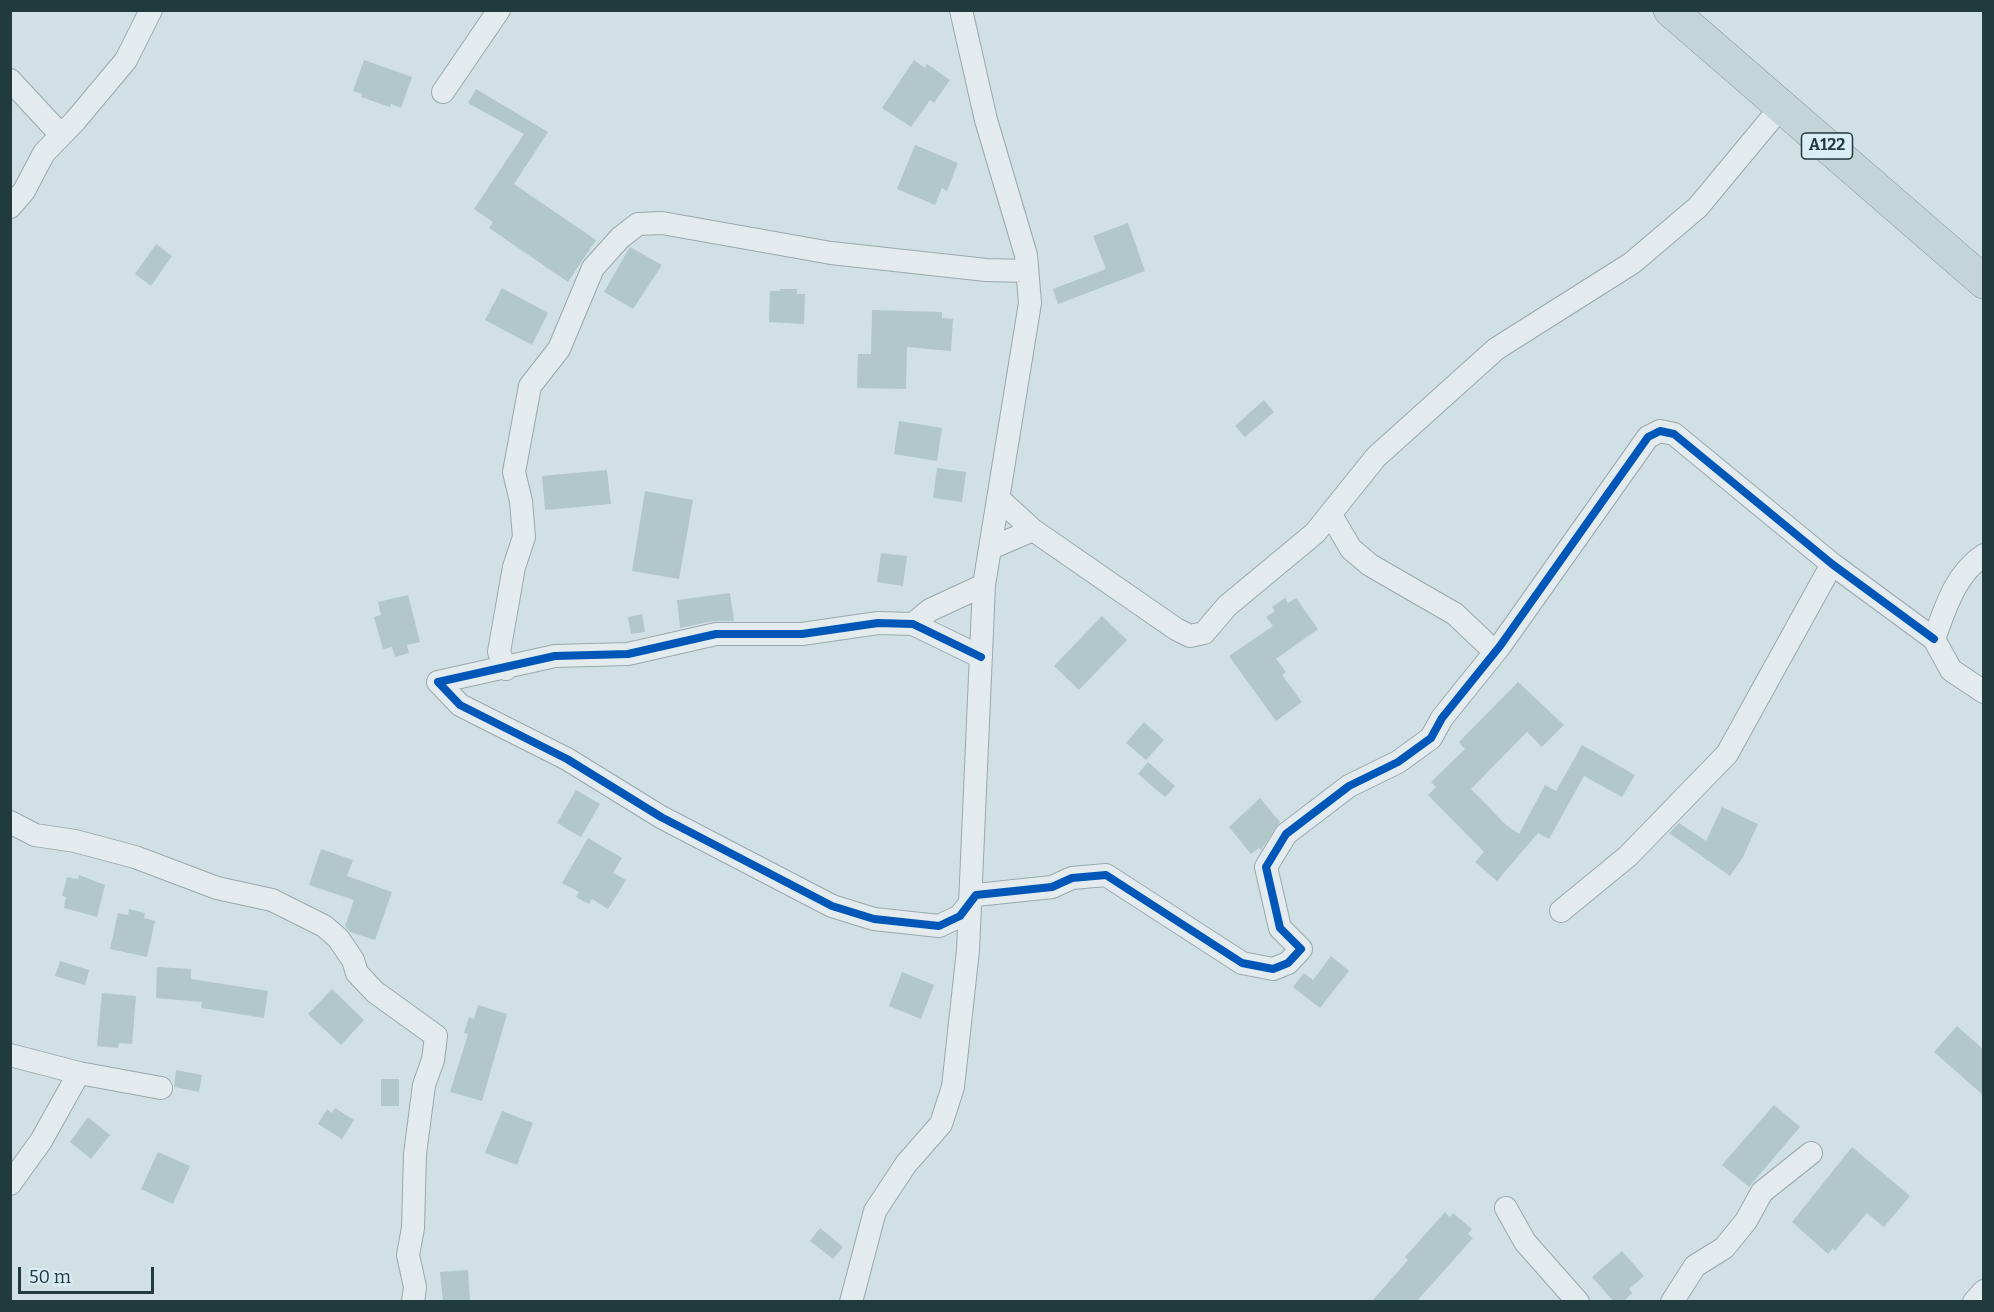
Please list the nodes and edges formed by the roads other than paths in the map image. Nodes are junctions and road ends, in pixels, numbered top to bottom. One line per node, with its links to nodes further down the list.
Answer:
1 (151, 10): 8 (street)
2 (499, 10): 6 (street)
3 (961, 10): 10 (street)
4 (1670, 10): 7 (highway, A122)
5 (10, 80): 8 (street)
6 (443, 92)
7 (1781, 107): 11 (highway, A122); 13 (street)
8 (62, 135): 9 (street)
9 (10, 207)
10 (1027, 270): 12 (street); 23 (street)
11 (1983, 282)
12 (999, 498): 14 (street); 15 (street)
13 (1331, 515): 14 (street); 21 (street)
14 (1033, 530): 15 (street)
15 (991, 548): 18 (street)
16 (1983, 555): 20 (street)
17 (1832, 564): 20 (street); 21 (street); 27 (street)
18 (984, 585): 19 (street); 22 (street)
19 (913, 624): 22 (street); 23 (street)
20 (1934, 639): 24 (street)
21 (1495, 652): 26 (street)
22 (981, 657): 26 (street)
23 (506, 669): 26 (street)
24 (1983, 692)
25 (10, 822): 35 (street)
26 (970, 902): 36 (street)
27 (1561, 911)
28 (10, 1054): 29 (street)
29 (79, 1072): 30 (street); 32 (street)
30 (161, 1088)
31 (1811, 1153): 38 (street)
32 (10, 1184)
33 (1506, 1208): 37 (street)
34 (1983, 1291): 39 (street)
35 (413, 1302)
36 (851, 1302)
37 (1578, 1302)
38 (1672, 1302)
39 (1974, 1302)

